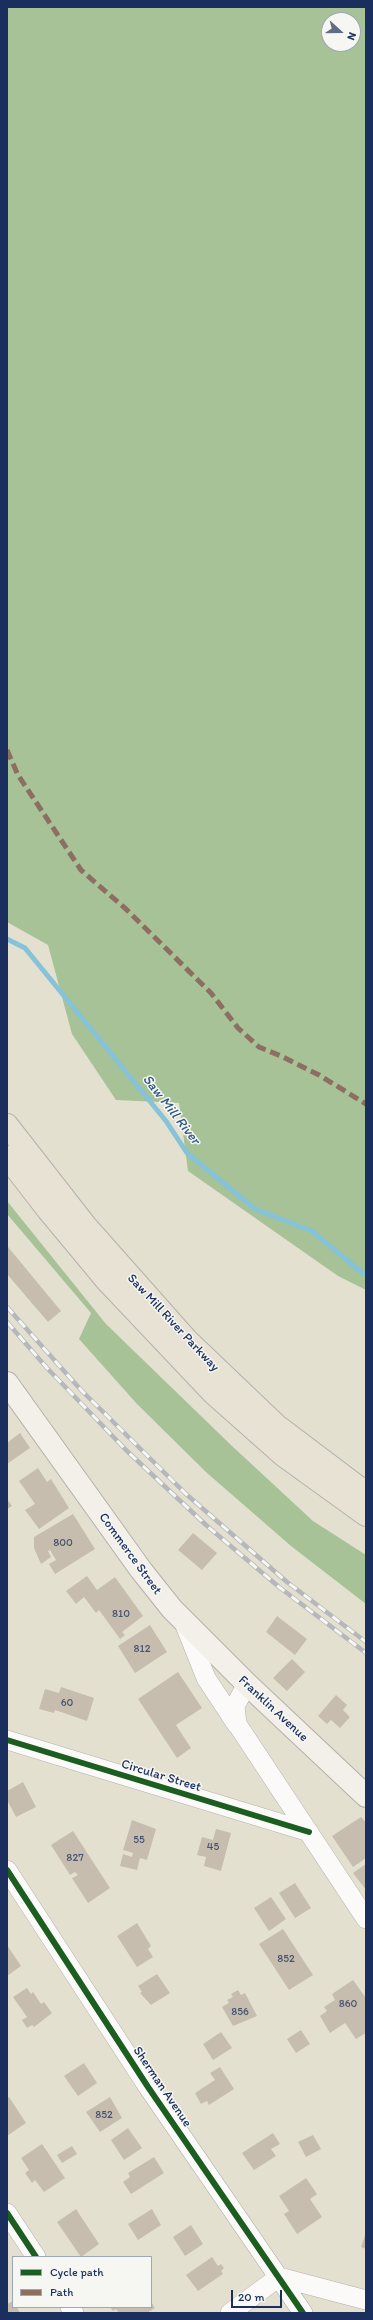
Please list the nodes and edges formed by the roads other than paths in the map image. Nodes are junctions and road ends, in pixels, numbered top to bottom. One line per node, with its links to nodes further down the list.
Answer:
1 (7, 1124): 4 (highway, Saw Mill River Parkway)
2 (7, 1156): 5 (highway, Saw Mill River Parkway)
3 (10, 1389): 6 (main road, Commerce Street)
4 (366, 1493)
5 (366, 1515)
6 (183, 1620): 7 (main road, Franklin Avenue); 8 (street, Commerce Street)
7 (247, 1684): 8 (street, Commerce Street); 10 (main road, Franklin Avenue)
8 (241, 1730): 11 (street, Commerce Street)
9 (7, 1740): 11 (street, Circular Street)
10 (366, 1796)
11 (309, 1832): 13 (street, Commerce Street)
12 (7, 1870): 16 (street, Sherman Avenue)
13 (366, 1919)
14 (7, 2213): 15 (street)
15 (35, 2256)
16 (280, 2278): 17 (street); 18 (street); 19 (street, Sherman Avenue)
17 (366, 2300)
18 (230, 2313)
19 (303, 2313)

